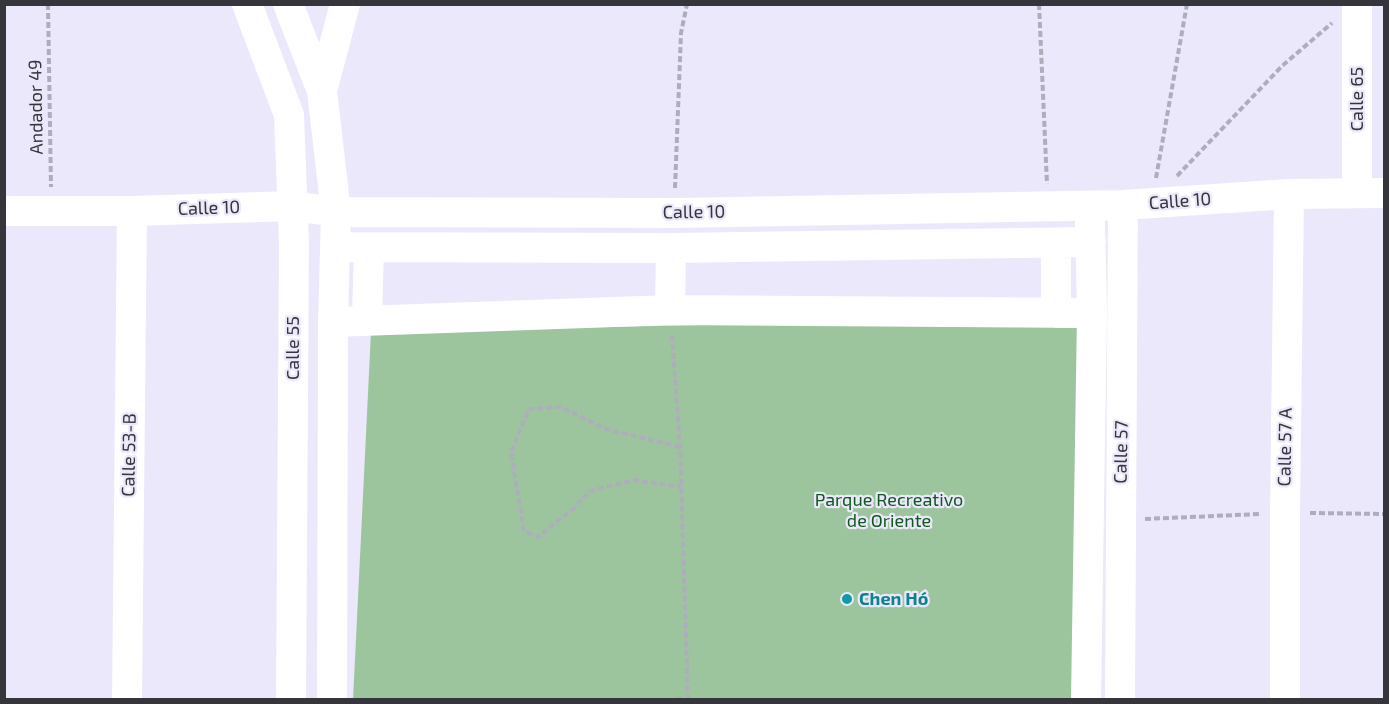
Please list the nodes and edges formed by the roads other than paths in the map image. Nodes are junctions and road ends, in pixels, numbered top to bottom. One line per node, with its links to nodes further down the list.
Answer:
1 (247, 4): 9 (street, Calle 55)
2 (288, 4): 5 (street)
3 (345, 4): 5 (street)
4 (1346, 12): 6 (street, Calle 65)
5 (322, 91): 13 (street)
6 (1371, 193): 7 (street, Calle 10)
7 (1289, 194): 8 (street, Calle 10); 29 (street, Calle 57 A)
8 (1138, 204): 10 (street, Calle 10); 28 (street, Calle 57)
9 (292, 206): 12 (street, Calle 10); 13 (street, Calle 10); 25 (street, Calle 55)
10 (1088, 206): 13 (street, Calle 10); 14 (street, Calle 57)
11 (4, 211): 12 (street, Calle 10)
12 (132, 211): 24 (street, Calle 53-B)
13 (336, 212): 16 (street)
14 (1091, 242): 15 (street); 21 (street, Calle 57)
15 (1056, 243): 18 (street); 20 (street)
16 (335, 247): 17 (street); 23 (street)
17 (369, 248): 18 (street); 22 (street)
18 (671, 248): 19 (street)
19 (670, 309): 20 (street); 22 (street)
20 (1056, 313): 21 (street)
21 (1092, 313): 27 (street, Calle 57)
22 (367, 320): 23 (street)
23 (333, 322): 26 (street)
24 (127, 699)
25 (291, 699)
26 (332, 699)
27 (1086, 699)
28 (1120, 699)
29 (1285, 699)

